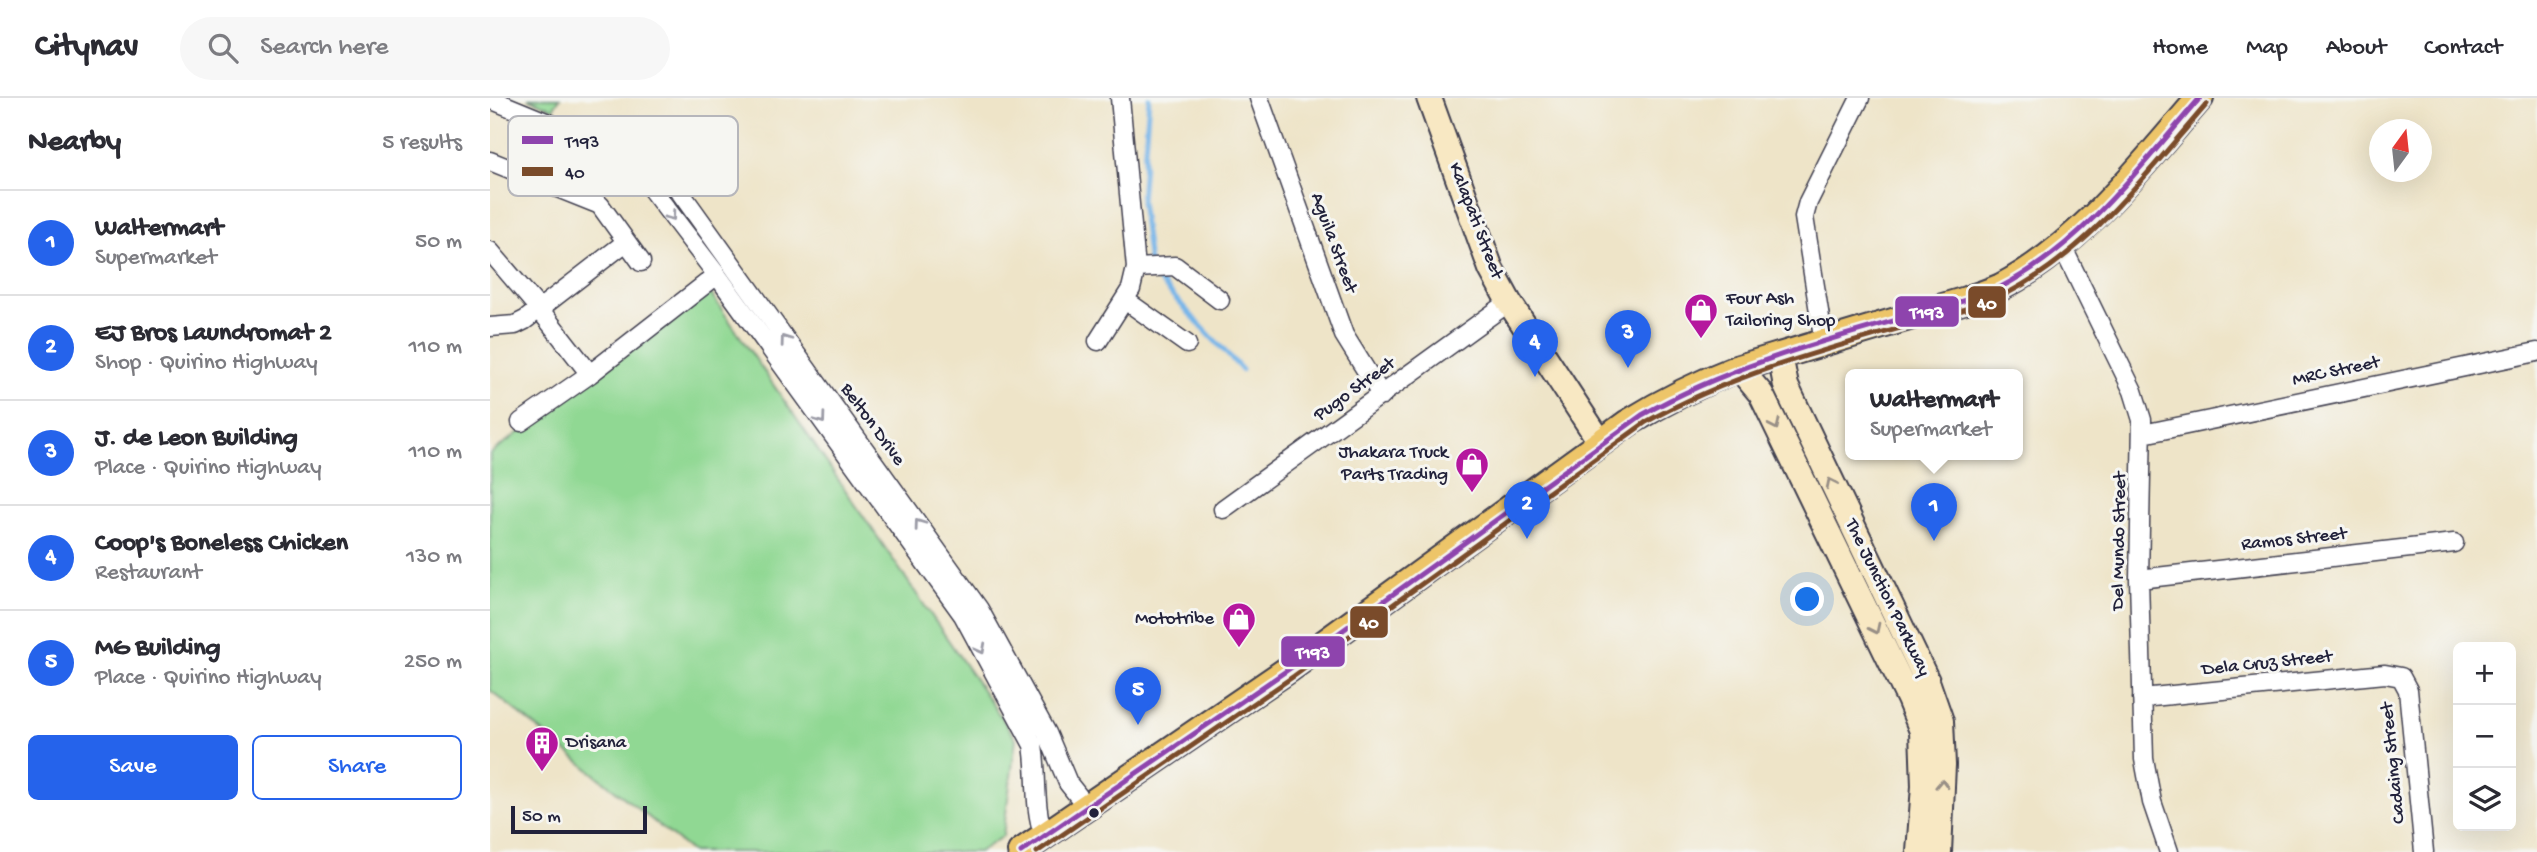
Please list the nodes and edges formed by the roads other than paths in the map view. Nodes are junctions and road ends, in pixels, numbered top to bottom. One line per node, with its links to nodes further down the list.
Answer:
1 (1120, 98): 17 (street)
2 (1259, 98): 31 (street, Aguila Street)
3 (1429, 98): 21 (street, Kalapati Street)
4 (1860, 98): 25 (street)
5 (2200, 98): 14 (main road)
6 (490, 99): 7 (street, Belton Drive)
7 (532, 116)
8 (490, 161): 9 (street)
9 (508, 168)
10 (578, 196): 13 (street)
11 (657, 196): 18 (street, Belton Drive, one-way to 18)
12 (681, 196): 37 (street, Belton Drive, one-way to 12)
13 (626, 242): 16 (street); 22 (street)
14 (2061, 244): 25 (main road); 33 (street, Del Mundo Street)
15 (490, 251): 22 (street)
16 (641, 262)
17 (1136, 268): 19 (street); 20 (street)
18 (717, 275): 30 (street); 37 (street, Belton Drive, one-way to 37)
19 (1125, 300): 24 (street); 26 (street)
20 (1220, 300)
21 (1509, 302): 31 (street, Pugo Street); 34 (street, Kalapati Street)
22 (540, 310): 23 (street); 30 (street)
23 (490, 327)
24 (1098, 341)
25 (1824, 343): 28 (main road)
26 (1187, 344)
27 (2537, 352): 33 (street, MRC Street)
28 (1780, 355): 29 (main road); 48 (street, The Junction Parkway, one-way to 28)
29 (1739, 368): 34 (main road); 47 (street, The Junction Parkway, one-way to 47)
30 (590, 374): 32 (street)
31 (1382, 396): 35 (street, Pugo Street)
32 (521, 422)
33 (2143, 434): 38 (street, Del Mundo Street)
34 (1601, 443): 44 (main road)
35 (1223, 509)
36 (2454, 544): 38 (street, Ramos Street)
37 (941, 570): 41 (street, Belton Drive)
38 (2139, 579): 40 (street, Del Mundo Street)
39 (2396, 674): 40 (street, Dela Cruz Street); 50 (street, Cadaing Street)
40 (2142, 698): 49 (street, Del Mundo Street)
41 (1041, 741): 42 (street, Belton Drive); 43 (street, Belton Drive)
42 (1061, 771): 43 (street); 44 (street, Belton Drive)
43 (1036, 781): 45 (street, Belton Drive)
44 (1087, 807): 45 (main road)
45 (1044, 836): 46 (main road)
46 (1021, 852)
47 (1919, 852)
48 (1939, 852)
49 (2169, 852)
50 (2424, 852)

